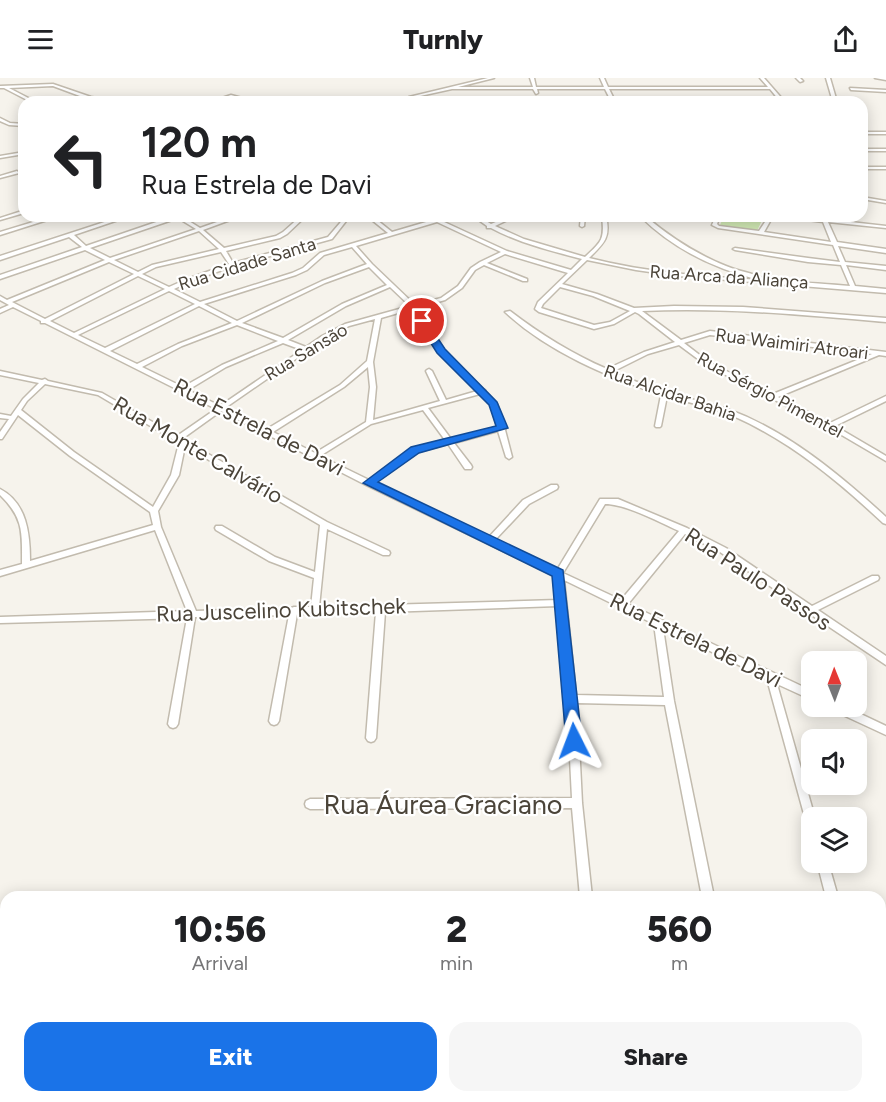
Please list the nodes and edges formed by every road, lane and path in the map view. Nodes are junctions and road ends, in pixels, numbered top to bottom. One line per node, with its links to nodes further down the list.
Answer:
1 (492, 78): 9 (street)
2 (532, 78): 10 (street)
3 (602, 78): 11 (street)
4 (762, 78): 13 (street)
5 (828, 78): 23 (street)
6 (877, 78): 7 (street)
7 (886, 79)
8 (2, 87): 16 (street); 17 (street)
9 (453, 88): 10 (street); 18 (street)
10 (535, 88): 11 (street); 19 (street)
11 (607, 88): 12 (street); 20 (street)
12 (732, 88): 13 (street); 21 (street)
13 (770, 88): 22 (street)
14 (851, 89): 15 (street)
15 (886, 91)
16 (21, 96)
17 (77, 96)
18 (420, 96)
19 (536, 96)
20 (610, 96)
21 (738, 96)
22 (778, 96)
23 (833, 96)
24 (0, 119): 26 (street)
25 (0, 125): 27 (street)
26 (18, 125)
27 (18, 126)
28 (868, 133): 29 (street)
29 (886, 133)
30 (868, 150): 31 (street)
31 (886, 150)
32 (18, 154): 33 (street)
33 (0, 157)
34 (868, 168): 35 (street)
35 (886, 168)
36 (17, 172): 37 (street)
37 (0, 177)
38 (868, 199): 39 (street)
39 (886, 202)
40 (18, 214): 41 (street)
41 (1, 219)
42 (39, 222): 65 (street)
43 (110, 222): 68 (street)
44 (162, 222): 71 (street)
45 (189, 222): 64 (street)
46 (224, 222): 64 (street)
47 (297, 222): 72 (street)
48 (343, 222): 81 (street, Rua Cidade Santa)
49 (377, 222): 66 (street)
50 (431, 222): 66 (street)
51 (441, 222): 75 (street)
52 (483, 222): 62 (street, Rua Arca da Aliança)
53 (500, 222): 62 (street)
54 (582, 222): 61 (street)
55 (604, 222): 77 (street)
56 (650, 222): 88 (street)
57 (715, 222): 67 (street)
58 (767, 222): 67 (street)
59 (825, 222): 70 (street)
60 (835, 222): 63 (street)
61 (582, 226)
62 (489, 227): 77 (street, Rua Arca da Aliança)
63 (886, 227)
64 (203, 230): 72 (street); 78 (street)
65 (0, 234)
66 (392, 234): 69 (street)
67 (760, 234): 70 (street)
68 (70, 235): 71 (street); 76 (street)
69 (353, 245): 82 (street); 95 (street)
70 (834, 245): 74 (street); 79 (street)
71 (86, 248): 78 (street); 86 (street)
72 (224, 248): 81 (street); 85 (street)
73 (735, 249): 79 (street)
74 (886, 251)
75 (505, 252): 80 (street, Rua Sansão); 84 (street)
76 (0, 258)
77 (585, 259): 84 (street); 88 (street, Rua Arca da Aliança)
78 (109, 260): 85 (street); 94 (street)
79 (843, 263): 83 (street); 91 (street)
80 (482, 264): 87 (street); 96 (street, Rua Sansão)
81 (232, 265): 92 (street, Rua Cidade Santa)
82 (370, 265): 89 (street); 103 (street)
83 (886, 267)
84 (572, 272): 90 (street)
85 (138, 273): 92 (street); 102 (street)
86 (0, 277)
87 (525, 280)
88 (773, 281): 91 (street, Rua Arca da Aliança)
89 (391, 285): 96 (street); 105 (street)
90 (559, 285): 97 (street, Rua Sérgio Pimentel); 97 (street)
91 (853, 287): 93 (street, Rua Arca da Aliança)
92 (168, 288): 95 (street); 104 (street, Rua Cidade Santa)
93 (886, 291)
94 (6, 301): 98 (street); 102 (street, Rua Estrela de Davi)
95 (200, 304): 103 (street); 108 (street)
96 (414, 307): 100 (street, Rua Sansão); 118 (street)
97 (635, 310): 101 (street); 106 (street, Rua Sérgio Pimentel)
98 (0, 311)
99 (508, 312): 114 (street, Rua Alcidar Bahia)
100 (378, 317): 107 (street, Rua Sansão); 111 (street)
101 (886, 320)
102 (43, 322): 104 (street, Rua Estrela de Davi)
103 (237, 323): 105 (street); 112 (street)
104 (73, 335): 108 (street, Rua Estrela de Davi)
105 (282, 341): 107 (street); 117 (street)
106 (678, 342): 109 (street, Rua Waimiri Atroari); 114 (street, Rua Waimiri Atroari); 120 (street, Rua Sérgio Pimentel)
107 (306, 349): 123 (street, Rua Sansão)
108 (106, 350): 112 (street, Rua Estrela de Davi)
109 (878, 354): 110 (street); 120 (street)
110 (886, 354)
111 (370, 362): 128 (street); 132 (street)
112 (138, 366): 117 (street, Rua Estrela de Davi)
113 (429, 371): 122 (street)
114 (606, 372): 119 (street, Rua Alcidar Bahia)
115 (0, 373): 116 (street, Rua Monte Calvário)
116 (45, 381): 125 (street); 134 (street, Rua Monte Calvário)
117 (185, 389): 123 (street, Rua Estrela de Davi)
118 (483, 392): 122 (street); 131 (street)
119 (664, 393): 129 (street); 144 (street, Rua Alcidar Bahia)
120 (772, 397): 130 (street, Rua Sérgio Pimentel)
121 (886, 398): 130 (street)
122 (443, 401): 124 (street)
123 (220, 407): 132 (street, Rua Estrela de Davi); 134 (street, Rua Sansão)
124 (424, 407): 128 (street); 135 (street)
125 (18, 411): 127 (street); 143 (street)
126 (0, 416): 127 (street)
127 (14, 418): 133 (street)
128 (369, 423): 136 (street)
129 (658, 426)
130 (830, 426): 138 (street, Rua Sérgio Pimentel)
131 (503, 428): 135 (street); 137 (street)
132 (268, 432): 136 (street, Rua Estrela de Davi)
133 (0, 437)
134 (180, 440): 143 (street); 145 (street, Rua Monte Calvário)
135 (448, 442): 139 (street); 140 (street)
136 (315, 456): 140 (street, Rua Estrela de Davi)
137 (509, 457)
138 (885, 457)
139 (468, 467)
140 (369, 483): 149 (street, Rua Estrela de Davi)
141 (554, 487): 149 (street)
142 (0, 491): 151 (street)
143 (154, 511): 146 (street)
144 (886, 521)
145 (324, 524): 150 (street, Rua Monte Calvário); 154 (street)
146 (157, 527): 151 (street); 162 (street)
147 (219, 528): 154 (street)
148 (684, 530): 153 (street, Rua Paulo Passos); 157 (street); 161 (street, Rua Paulo Passos)
149 (490, 541): 153 (street, Rua Estrela de Davi)
150 (386, 553)
151 (26, 566): 152 (street)
152 (0, 573)
153 (559, 573): 156 (street); 157 (street, Rua Estrela de Davi)
154 (318, 576): 159 (street)
155 (875, 578): 161 (street)
156 (561, 603): 158 (street, Rua Juscelino Kubitschek); 168 (street)
157 (622, 604): 164 (street, Rua Estrela de Davi)
158 (381, 607): 159 (street, Rua Juscelino Kubitschek); 174 (street)
159 (315, 609): 160 (street, Rua Juscelino Kubitschek)
160 (294, 610): 162 (street, Rua Juscelino Kubitschek); 171 (street)
161 (809, 611): 165 (street, Rua Paulo Passos)
162 (192, 612): 163 (street, Rua Juscelino Kubitschek); 172 (street)
163 (0, 620)
164 (658, 622): 166 (street, Rua Estrela de Davi); 169 (street)
165 (886, 661)
166 (771, 677): 167 (street, Rua Estrela de Davi); 178 (street)
167 (801, 691)
168 (572, 699): 169 (street); 177 (street)
169 (669, 701): 181 (street)
170 (856, 717): 173 (street)
171 (274, 721)
172 (173, 724)
173 (884, 730): 175 (street)
174 (371, 738)
175 (886, 741)
176 (310, 804): 177 (street, Rua Áurea Graciano)
177 (577, 804): 180 (street)
178 (807, 807)
179 (825, 873): 182 (street)
180 (585, 891)
181 (707, 891)
182 (830, 891)

